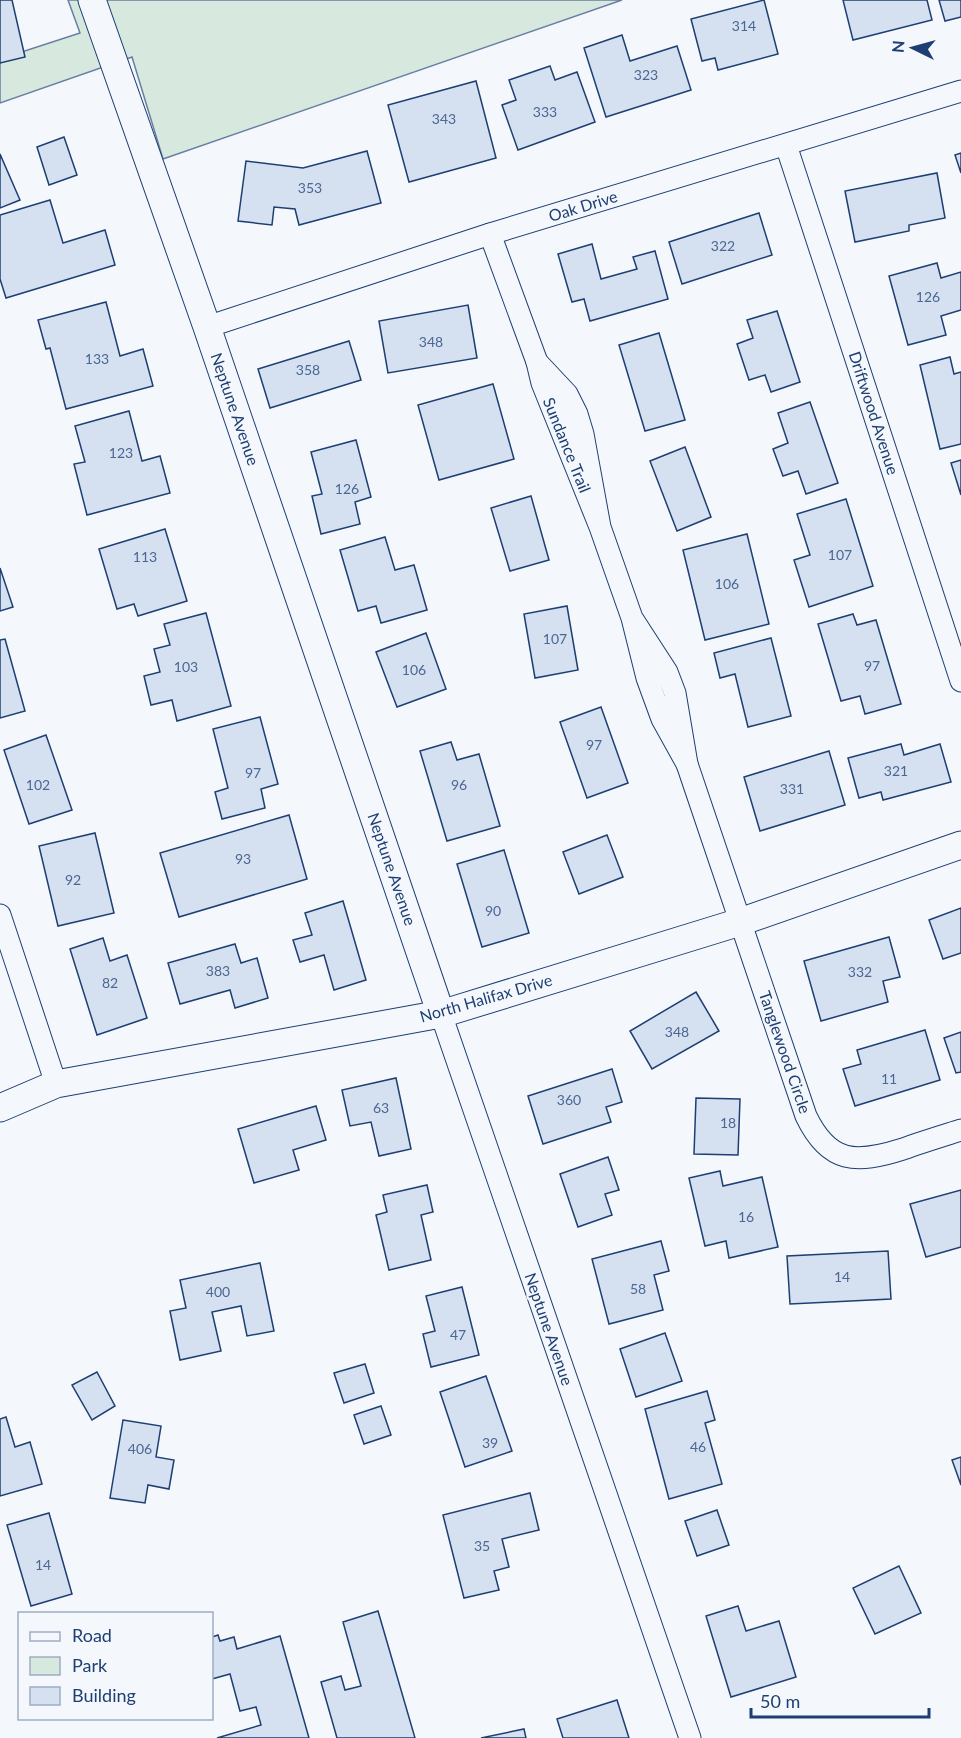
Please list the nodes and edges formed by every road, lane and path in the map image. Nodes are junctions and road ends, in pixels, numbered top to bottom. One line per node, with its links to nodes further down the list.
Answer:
1 (92, 0): 5 (street, Neptune Avenue)
2 (961, 91): 3 (street, Oak Drive)
3 (786, 146): 4 (street, Oak Drive); 6 (street, Driftwood Avenue)
4 (490, 234): 5 (street, Oak Drive); 9 (street, Sundance Trail)
5 (207, 327): 10 (street, Neptune Avenue)
6 (961, 681)
7 (961, 845): 9 (street, North Halifax Drive)
8 (0, 915): 11 (street)
9 (740, 922): 10 (street, North Halifax Drive); 13 (street, Tanglewood Circle)
10 (441, 1014): 11 (street, North Halifax Drive); 14 (street, Neptune Avenue)
11 (56, 1084): 12 (street, North Halifax Drive)
12 (0, 1108)
13 (961, 1130)
14 (690, 1738)

